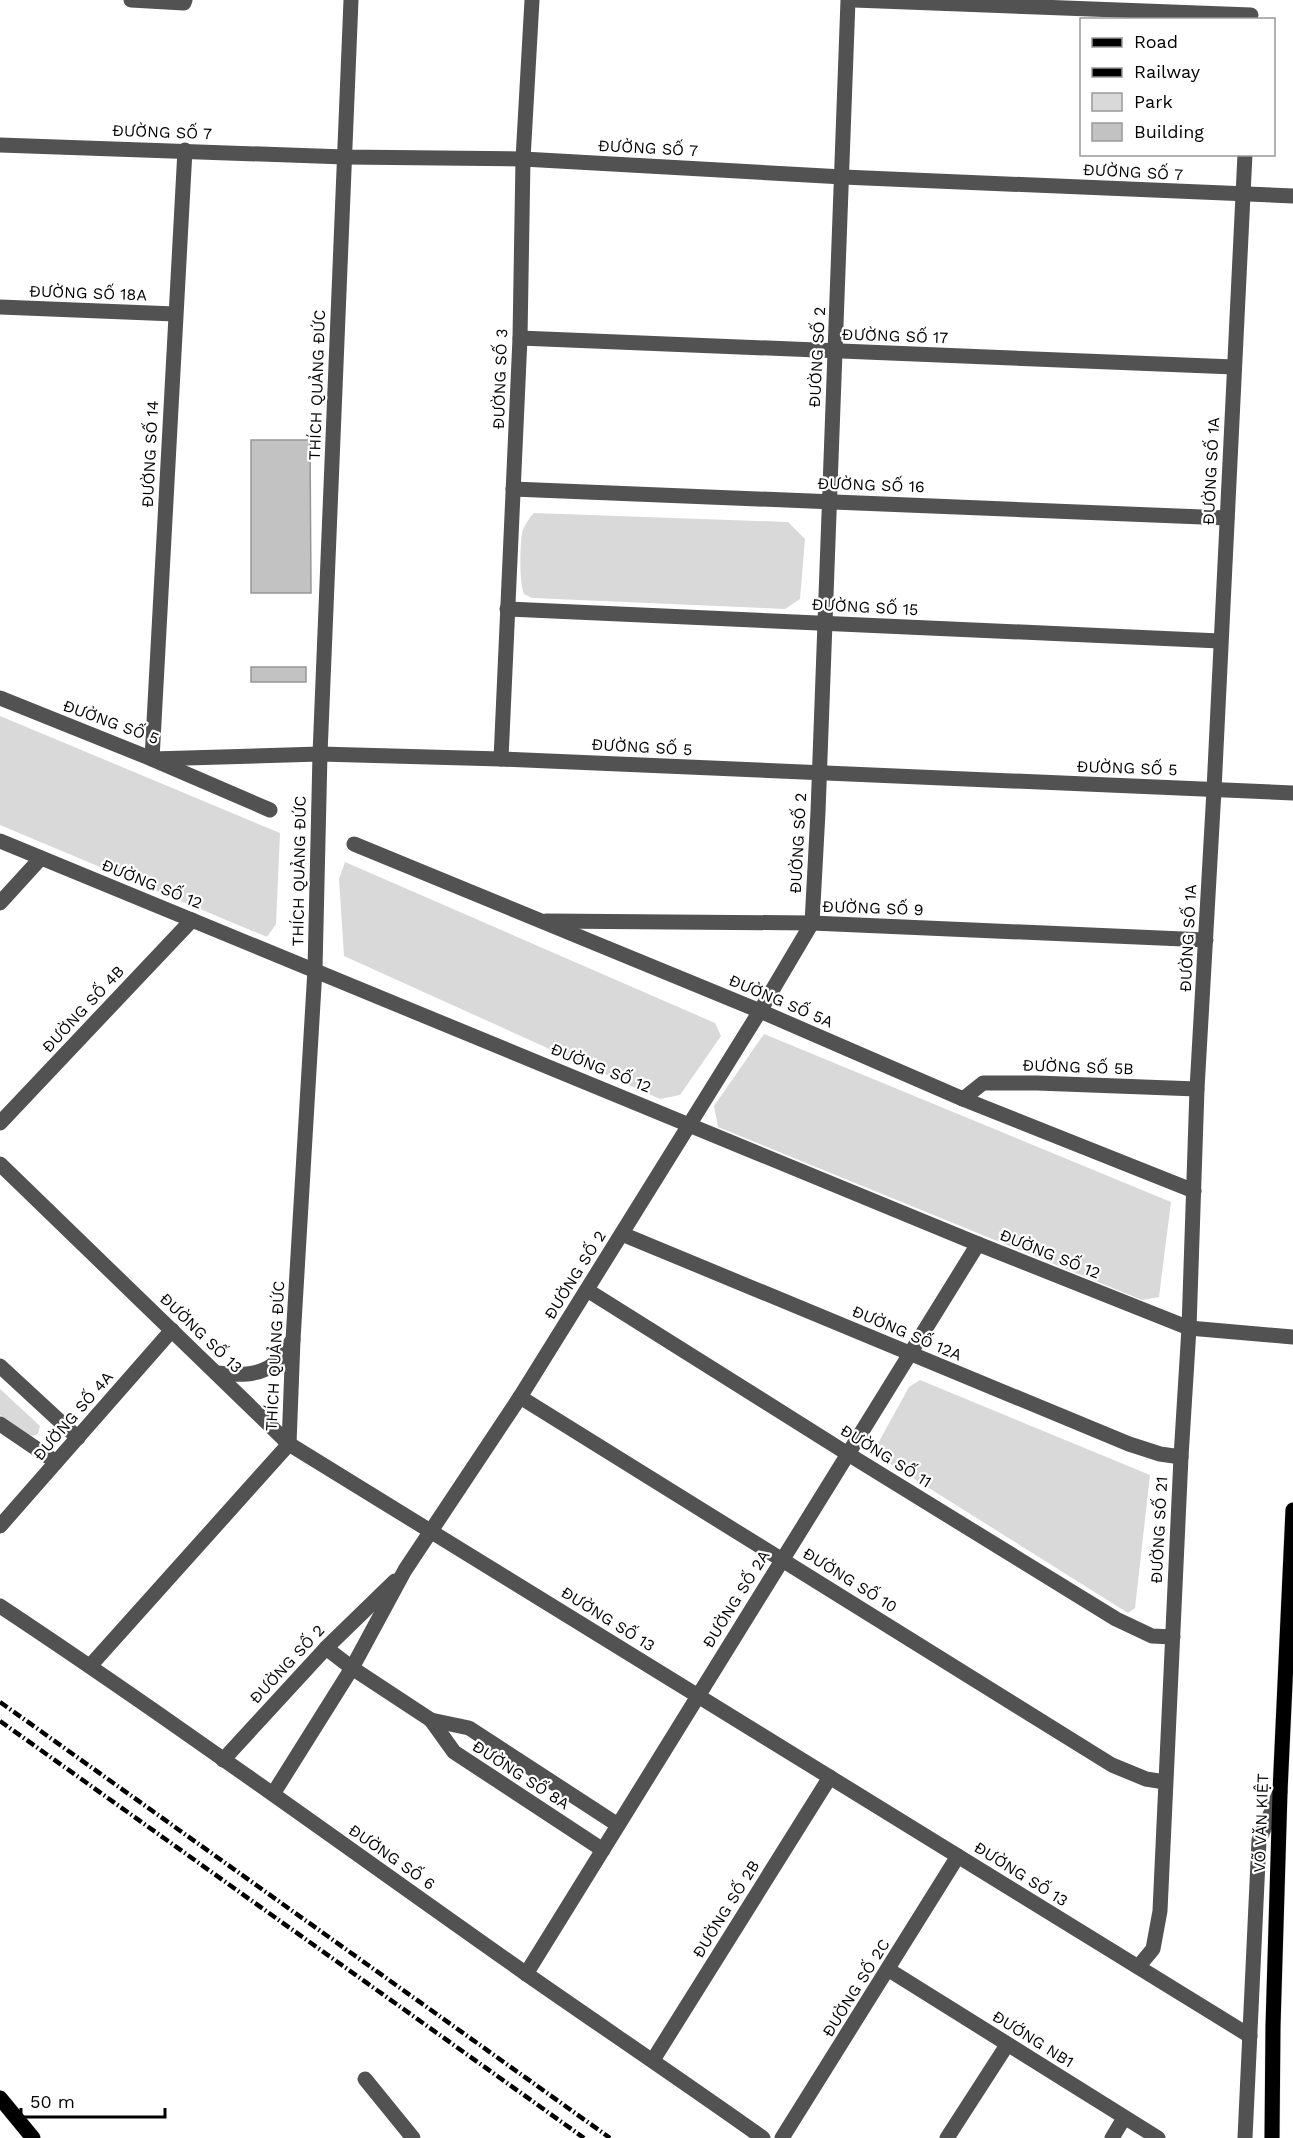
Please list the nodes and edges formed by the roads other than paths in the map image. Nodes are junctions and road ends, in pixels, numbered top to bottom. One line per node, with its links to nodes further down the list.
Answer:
1 (131, 0): 6 (street)
2 (351, 0): 11 (street, THÍCH QUẢNG ĐỨC)
3 (532, 0): 12 (street, ĐƯỜNG SỐ 3)
4 (848, 0): 13 (street, ĐƯỜNG SỐ 2)
5 (854, 0): 7 (street)
6 (185, 1)
7 (1251, 11)
8 (0, 145): 9 (street, ĐƯỜNG SỐ 7)
9 (185, 150): 11 (street, ĐƯỜNG SỐ 7); 17 (street, ĐƯỜNG SỐ 14)
10 (1245, 156): 14 (street, ĐƯỜNG SỐ 1A)
11 (345, 157): 12 (street, ĐƯỜNG SỐ 7); 28 (street, THÍCH QUẢNG ĐỨC)
12 (523, 159): 13 (street, ĐƯỜNG SỐ 7); 18 (street, ĐƯỜNG SỐ 3)
13 (843, 177): 14 (street, ĐƯỜNG SỐ 7); 19 (street, ĐƯỜNG SỐ 2)
14 (1243, 195): 15 (street, ĐƯỜNG SỐ 7); 20 (street, ĐƯỜNG SỐ 1A)
15 (1293, 196)
16 (0, 307): 17 (street, ĐƯỜNG SỐ 18A)
17 (175, 314): 29 (street, ĐƯỜNG SỐ 14)
18 (520, 338): 19 (street, ĐƯỜNG SỐ 17); 21 (street, ĐƯỜNG SỐ 3)
19 (836, 352): 20 (street, ĐƯỜNG SỐ 17); 22 (street, ĐƯỜNG SỐ 2)
20 (1234, 367): 23 (street, ĐƯỜNG SỐ 1A)
21 (513, 489): 22 (street, ĐƯỜNG SỐ 16); 24 (street, ĐƯỜNG SỐ 3)
22 (828, 502): 23 (street, ĐƯỜNG SỐ 16); 25 (street, ĐƯỜNG SỐ 2)
23 (1227, 518): 26 (street, ĐƯỜNG SỐ 1A)
24 (507, 609): 25 (street, ĐƯỜNG SỐ 15); 30 (street, ĐƯỜNG SỐ 3)
25 (825, 623): 26 (street, ĐƯỜNG SỐ 15); 31 (street, ĐƯỜNG SỐ 2)
26 (1221, 641): 32 (street, ĐƯỜNG SỐ 1A)
27 (0, 698): 29 (street, ĐƯỜNG SỐ 5)
28 (320, 754): 29 (street, ĐƯỜNG SỐ 5); 30 (street, ĐƯỜNG SỐ 5); 43 (street, THÍCH QUẢNG ĐỨC)
29 (152, 759): 34 (street)
30 (501, 759): 31 (street, ĐƯỜNG SỐ 5)
31 (819, 773): 32 (street, ĐƯỜNG SỐ 5); 41 (street, ĐƯỜNG SỐ 2)
32 (1214, 790): 33 (street, ĐƯỜNG SỐ 5); 42 (street, ĐƯỜNG SỐ 1A)
33 (1293, 793)
34 (270, 810)
35 (0, 841): 37 (street, ĐƯỜNG SỐ 12)
36 (354, 844): 40 (street, ĐƯỜNG SỐ 5A)
37 (41, 858): 38 (street); 39 (street, ĐƯỜNG SỐ 12)
38 (0, 903)
39 (192, 920): 43 (street, ĐƯỜNG SỐ 12); 47 (street, ĐƯỜNG SỐ 4B)
40 (537, 921): 41 (street, ĐƯỜNG SỐ 9); 44 (street, ĐƯỜNG SỐ 5A)
41 (812, 923): 42 (street, ĐƯỜNG SỐ 9); 44 (street, ĐƯỜNG SỐ 2)
42 (1206, 940): 45 (street, ĐƯỜNG SỐ 1A)
43 (315, 969): 48 (street, ĐƯỜNG SỐ 12); 57 (street, THÍCH QUẢNG ĐỨC)
44 (760, 1011): 46 (street, ĐƯỜNG SỐ 5A); 48 (street, ĐƯỜNG SỐ 2)
45 (1197, 1089): 46 (street, ĐƯỜNG SỐ 5B); 50 (street, ĐƯỜNG SỐ 21)
46 (963, 1099): 50 (street, ĐƯỜNG SỐ 5A)
47 (0, 1123)
48 (690, 1124): 51 (street, ĐƯỜNG SỐ 2); 52 (street, ĐƯỜNG SỐ 12)
49 (0, 1164): 55 (street, ĐƯỜNG SỐ 13)
50 (1194, 1191): 54 (street, ĐƯỜNG SỐ 21)
51 (622, 1234): 53 (street, ĐƯỜNG SỐ 2); 58 (street, ĐƯỜNG SỐ 12A)
52 (978, 1244): 54 (street, ĐƯỜNG SỐ 12); 58 (street, ĐƯỜNG SỐ 2A)
53 (587, 1290): 61 (street, ĐƯỜNG SỐ 2); 65 (street, ĐƯỜNG SỐ 11)
54 (1189, 1328): 56 (street, ĐƯỜNG SỐ 12); 66 (street, ĐƯỜNG SỐ 21)
55 (172, 1330): 60 (street, ĐƯỜNG SỐ 13); 63 (street, ĐƯỜNG SỐ 4A)
56 (1293, 1337)
57 (293, 1340): 60 (street); 64 (street, THÍCH QUẢNG ĐỨC)
58 (910, 1354): 65 (street, ĐƯỜNG SỐ 2A); 66 (street, ĐƯỜNG SỐ 12A)
59 (0, 1366): 63 (street)
60 (217, 1373): 64 (street, ĐƯỜNG SỐ 13)
61 (520, 1397): 70 (street, ĐƯỜNG SỐ 2); 71 (street, ĐƯỜNG SỐ 10)
62 (0, 1424): 67 (street)
63 (78, 1438): 67 (street, ĐƯỜNG SỐ 4A)
64 (289, 1444): 70 (street, ĐƯỜNG SỐ 13); 76 (street, THÍCH QUẢNG ĐỨC)
65 (848, 1454): 71 (street, ĐƯỜNG SỐ 2A); 74 (street, ĐƯỜNG SỐ 11)
66 (1181, 1457): 74 (street, ĐƯỜNG SỐ 21)
67 (56, 1462): 69 (street, ĐƯỜNG SỐ 4A)
68 (1293, 1510): 83 (main road, VÕ VĂN KIỆT)
69 (0, 1526)
70 (432, 1532): 72 (street, ĐƯỜNG SỐ 2); 78 (street, ĐƯỜNG SỐ 13)
71 (782, 1559): 78 (street, ĐƯỜNG SỐ 2A); 82 (street, ĐƯỜNG SỐ 10)
72 (405, 1570): 75 (street, ĐƯỜNG SỐ 2); 77 (street, ĐƯỜNG SỐ 2)
73 (0, 1606): 76 (street, ĐƯỜNG SỐ 6)
74 (1173, 1637): 82 (street, ĐƯỜNG SỐ 21)
75 (326, 1648): 77 (street, ĐƯỜNG SỐ 8A); 80 (street, ĐƯỜNG SỐ 2)
76 (90, 1666): 80 (street, ĐƯỜNG SỐ 6)
77 (352, 1668): 79 (street, ĐƯỜNG SỐ 8A); 84 (street, ĐƯỜNG SỐ 2)
78 (698, 1696): 81 (street, ĐƯỜNG SỐ 13); 85 (street, ĐƯỜNG SỐ 2A)
79 (431, 1720): 85 (street, ĐƯỜNG SỐ 8A); 86 (street, ĐƯỜNG SỐ 8A)
80 (223, 1760): 84 (street, ĐƯỜNG SỐ 6)
81 (830, 1777): 87 (street, ĐƯỜNG SỐ 13); 93 (street, ĐƯỜNG SỐ 2B)
82 (1166, 1782): 88 (street, ĐƯỜNG SỐ 21)
83 (1280, 1792): 91 (street); 105 (main road, VÕ VĂN KIỆT)
84 (273, 1794): 90 (street, ĐƯỜNG SỐ 6)
85 (618, 1825): 86 (street, ĐƯỜNG SỐ 2A)
86 (603, 1850): 90 (street, ĐƯỜNG SỐ 2A)
87 (958, 1856): 88 (street, ĐƯỜNG SỐ 13); 89 (street, ĐƯỜNG SỐ 2C)
88 (1138, 1968): 91 (street, ĐƯỜNG SỐ 13)
89 (889, 1970): 92 (street, ĐƯỚNG NB1); 100 (street, ĐƯỜNG SỐ 2C)
90 (526, 1974): 93 (street, ĐƯỜNG SỐ 6)
91 (1250, 2036): 104 (street)
92 (1007, 2045): 96 (street, ĐƯỚNG NB1); 101 (street)
93 (653, 2060): 99 (street, ĐƯỜNG SỐ 6)
94 (365, 2079): 98 (street)
95 (0, 2098): 97 (main road)
96 (1124, 2118): 102 (street); 103 (street, ĐƯỚNG NB1)
97 (33, 2138)
98 (413, 2138)
99 (762, 2138)
100 (782, 2138)
101 (947, 2138)
102 (1112, 2138)
103 (1158, 2138)
104 (1245, 2138)
105 (1272, 2138)

